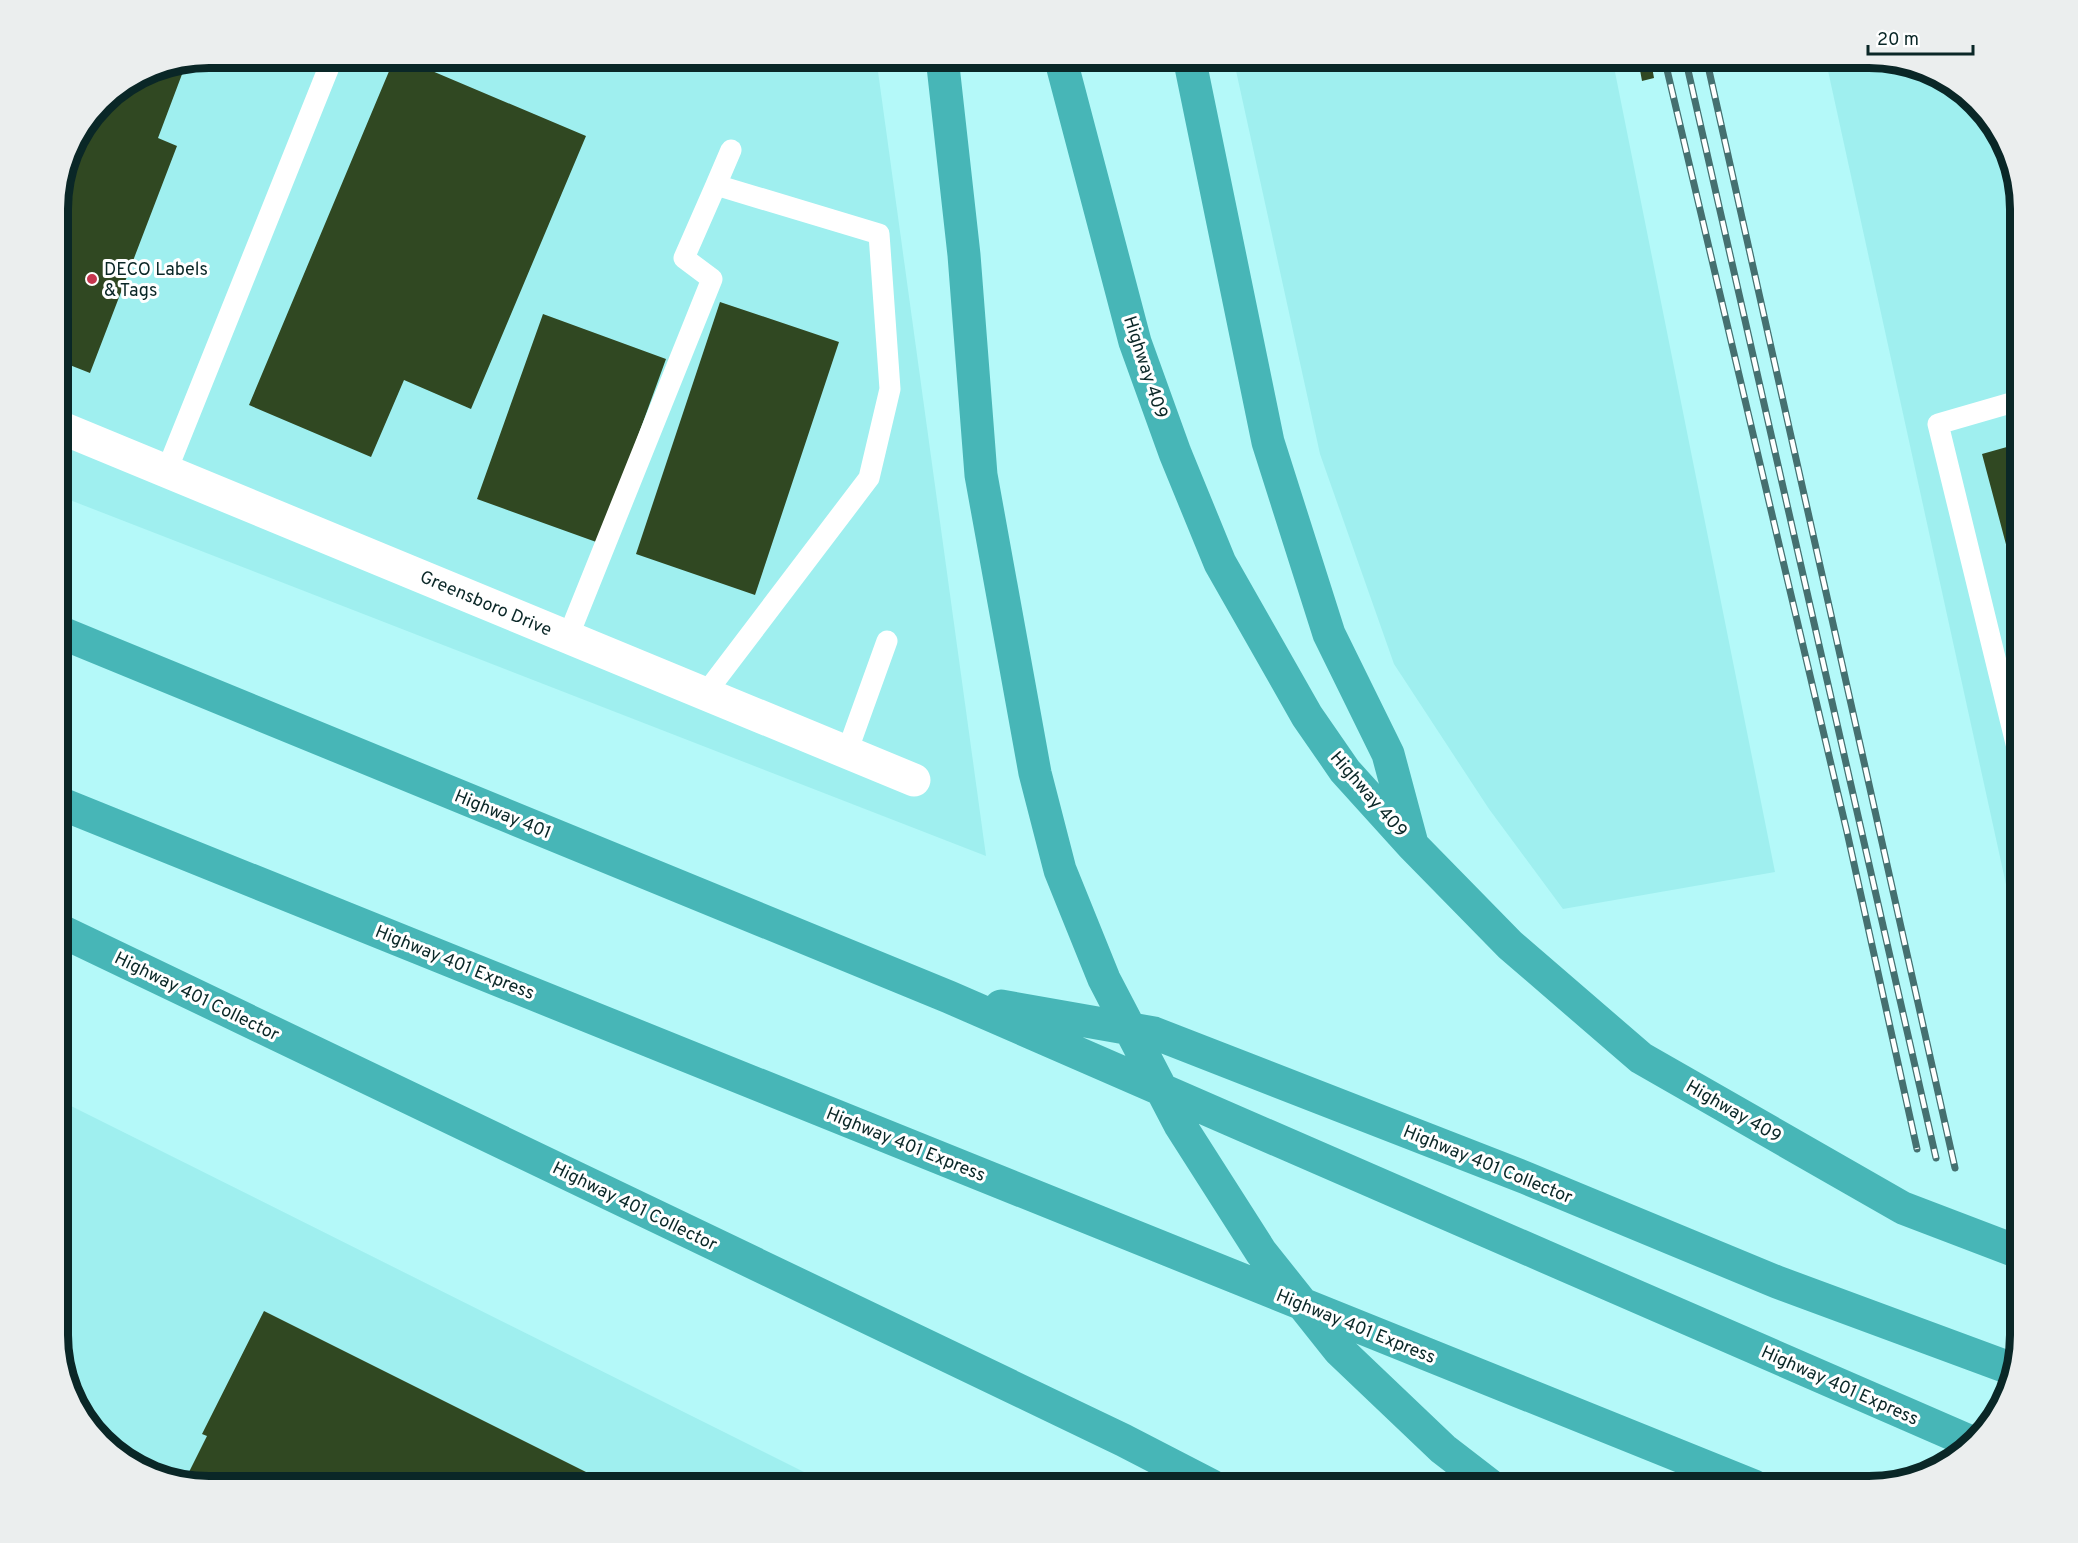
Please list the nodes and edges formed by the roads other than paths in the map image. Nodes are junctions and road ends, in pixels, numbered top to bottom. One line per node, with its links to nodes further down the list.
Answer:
1 (329, 68): 9 (lane)
2 (941, 68): 25 (highway)
3 (1063, 68): 18 (highway, Highway 409)
4 (1191, 68): 18 (highway)
5 (731, 150): 6 (lane)
6 (716, 185): 11 (lane); 13 (lane)
7 (2011, 403): 14 (lane)
8 (68, 430): 9 (street, Greensboro Drive)
9 (166, 470): 11 (street, Greensboro Drive)
10 (68, 636): 20 (highway, Highway 401)
11 (568, 637): 13 (street, Greensboro Drive)
12 (887, 641): 15 (lane)
13 (705, 694): 15 (street, Greensboro Drive)
14 (2011, 723)
15 (847, 752): 16 (street, Greensboro Drive)
16 (914, 780)
17 (68, 806): 26 (highway, Highway 401 Express)
18 (1412, 844): 21 (highway, Highway 409)
19 (68, 934): 24 (highway, Highway 401 Collector)
20 (949, 997): 22 (highway, Highway 401 Collector); 23 (highway, Highway 401 Express)
21 (2011, 1249)
22 (2007, 1367)
23 (1965, 1439)
24 (1193, 1476)
25 (1478, 1476)
26 (1729, 1476)

